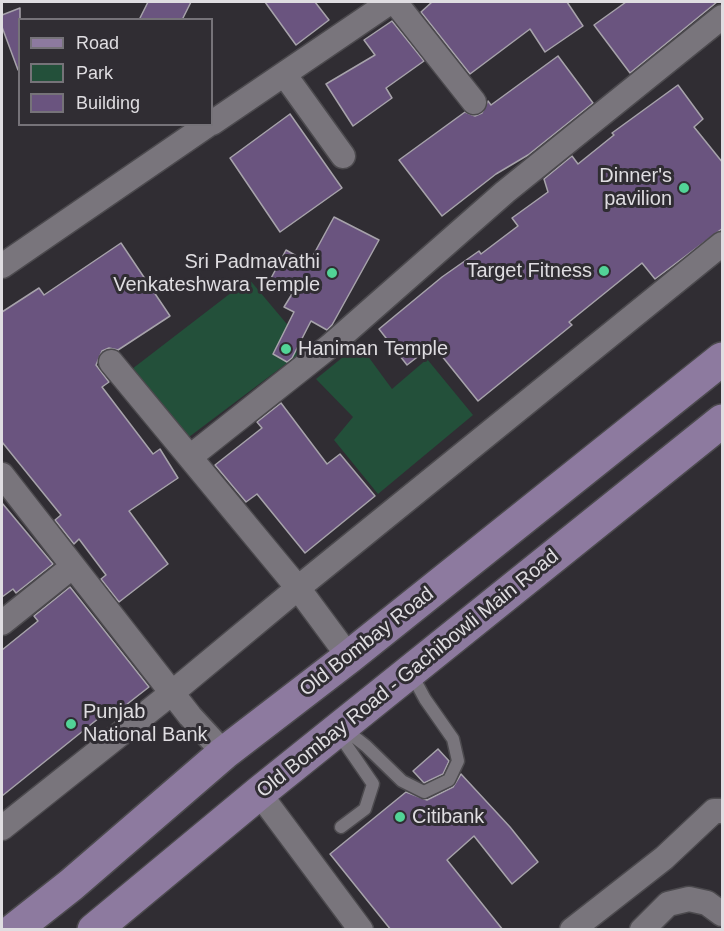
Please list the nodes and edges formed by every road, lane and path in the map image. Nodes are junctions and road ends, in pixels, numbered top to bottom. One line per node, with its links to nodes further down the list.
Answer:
1 (390, 2): 4 (street)
2 (395, 2): 5 (street)
3 (723, 17): 14 (street)
4 (284, 74): 6 (street); 8 (street)
5 (474, 102)
6 (213, 122)
7 (207, 126): 10 (street)
8 (343, 156)
9 (723, 244): 17 (street)
10 (2, 266)
11 (723, 359): 19 (main road, Old Bombay Road)
12 (111, 362): 14 (street)
13 (723, 421): 20 (main road, Old Bombay Road - Gachibowli Main Road)
14 (190, 457): 17 (street)
15 (2, 475): 16 (street)
16 (72, 567): 18 (street); 21 (street)
17 (298, 588): 19 (street); 21 (street)
18 (2, 623)
19 (349, 657): 23 (main road, Old Bombay Road)
20 (411, 673): 22 (main road, Old Bombay Road - Gachibowli Main Road); 22 (lane)
21 (173, 692): 23 (street); 27 (street)
22 (340, 730): 24 (main road, Old Bombay Road - Gachibowli Main Road); 26 (lane)
23 (224, 753): 29 (main road, Old Bombay Road)
24 (259, 793): 30 (main road, Old Bombay Road - Gachibowli Main Road); 31 (street)
25 (723, 811): 32 (street)
26 (341, 827)
27 (2, 828)
28 (723, 914): 33 (street)
29 (14, 930)
30 (94, 930)
31 (361, 930)
32 (572, 930)
33 (642, 930)

